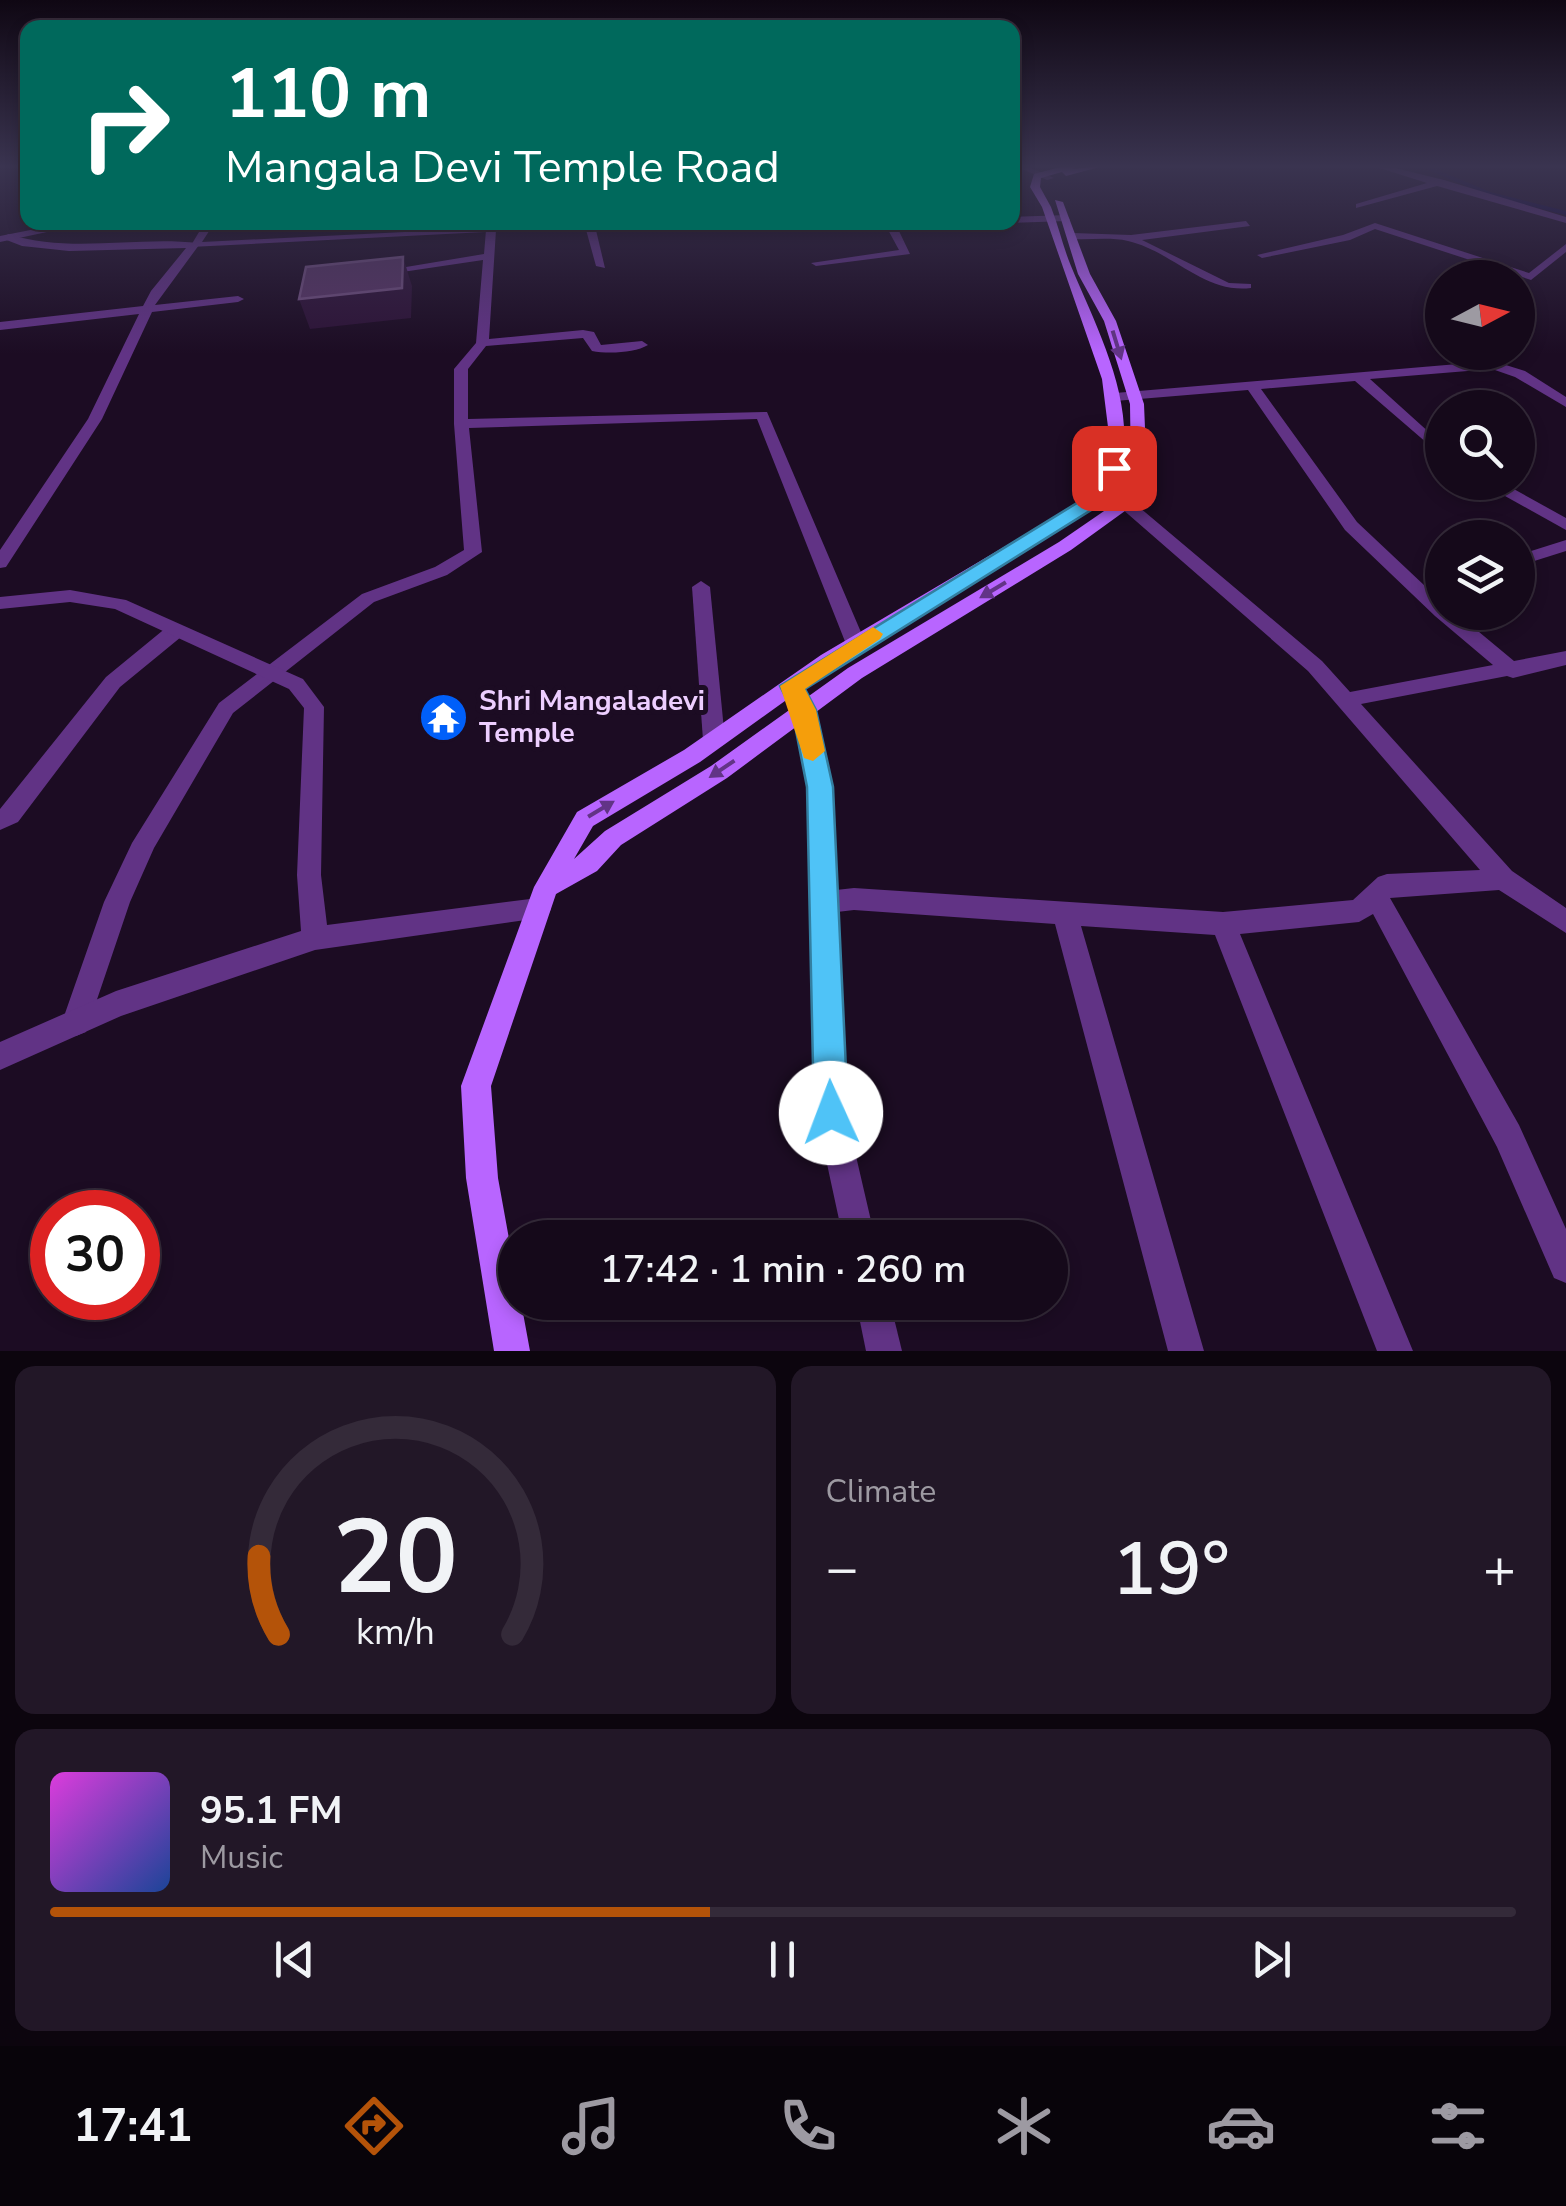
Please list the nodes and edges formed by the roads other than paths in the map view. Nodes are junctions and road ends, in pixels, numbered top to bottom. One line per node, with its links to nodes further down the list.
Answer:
1 (1064, 228): 31 (main road)
2 (1066, 228): 30 (main road, one-way to 30)
3 (1083, 228): 14 (street)
4 (1213, 228): 14 (street)
5 (1370, 228): 17 (street)
6 (1381, 228): 16 (street)
7 (46, 230): 13 (street)
8 (204, 230): 15 (street)
9 (411, 230): 15 (street)
10 (491, 230): 18 (street)
11 (591, 230): 20 (street)
12 (893, 230): 19 (street)
13 (4, 238): 15 (street)
14 (1131, 238): 22 (street)
15 (194, 245): 24 (street)
16 (1566, 246)
17 (1262, 255)
18 (489, 256): 21 (street); 26 (street)
19 (816, 263)
20 (601, 266)
21 (378, 272)
22 (1247, 286)
23 (238, 299): 24 (street)
24 (147, 310): 25 (street); 43 (street)
25 (0, 326)
26 (482, 343): 27 (street); 33 (street)
27 (642, 346)
28 (1359, 378): 29 (street); 32 (street); 34 (street)
29 (1252, 386): 30 (street); 45 (street)
30 (1134, 396): 31 (street); 38 (main road)
31 (1115, 398): 35 (main road)
32 (1566, 404)
33 (461, 424): 49 (street); 52 (street)
34 (1425, 437)
35 (1106, 493): 38 (street); 49 (main road)
36 (1520, 500): 39 (street)
37 (1566, 504): 39 (street)
38 (1126, 505): 54 (street); 55 (main road, one-way to 55)
39 (1544, 514): 40 (street)
40 (1566, 525)
41 (1566, 545): 42 (street)
42 (1535, 556)
43 (0, 564)
44 (702, 587): 56 (street)
45 (1425, 595)
46 (0, 602): 48 (street)
47 (1464, 630): 51 (street)
48 (174, 632): 52 (street); 57 (street)
49 (856, 644): 53 (main road)
50 (1566, 658): 51 (street)
51 (1512, 670): 54 (street)
52 (272, 672): 65 (street); 66 (street)
53 (792, 686): 55 (street); 56 (main road)
54 (1345, 700): 58 (street)
55 (804, 710): 60 (main road, one-way to 60); 61 (street)
56 (714, 740): 60 (main road, one-way to 56)
57 (0, 820)
58 (1504, 878): 59 (street); 63 (street)
59 (1376, 896): 64 (street); 69 (street)
60 (542, 898): 65 (street); 71 (main road)
61 (824, 902): 62 (street); 68 (street)
62 (1065, 914): 64 (street); 73 (street)
63 (1566, 922)
64 (1224, 924): 74 (street)
65 (315, 938): 66 (street)
66 (76, 1022): 67 (street)
67 (0, 1056)
68 (855, 1220)
69 (1566, 1266)
70 (877, 1320): 72 (street)
71 (512, 1351)
72 (884, 1351)
73 (1186, 1351)
74 (1395, 1351)

